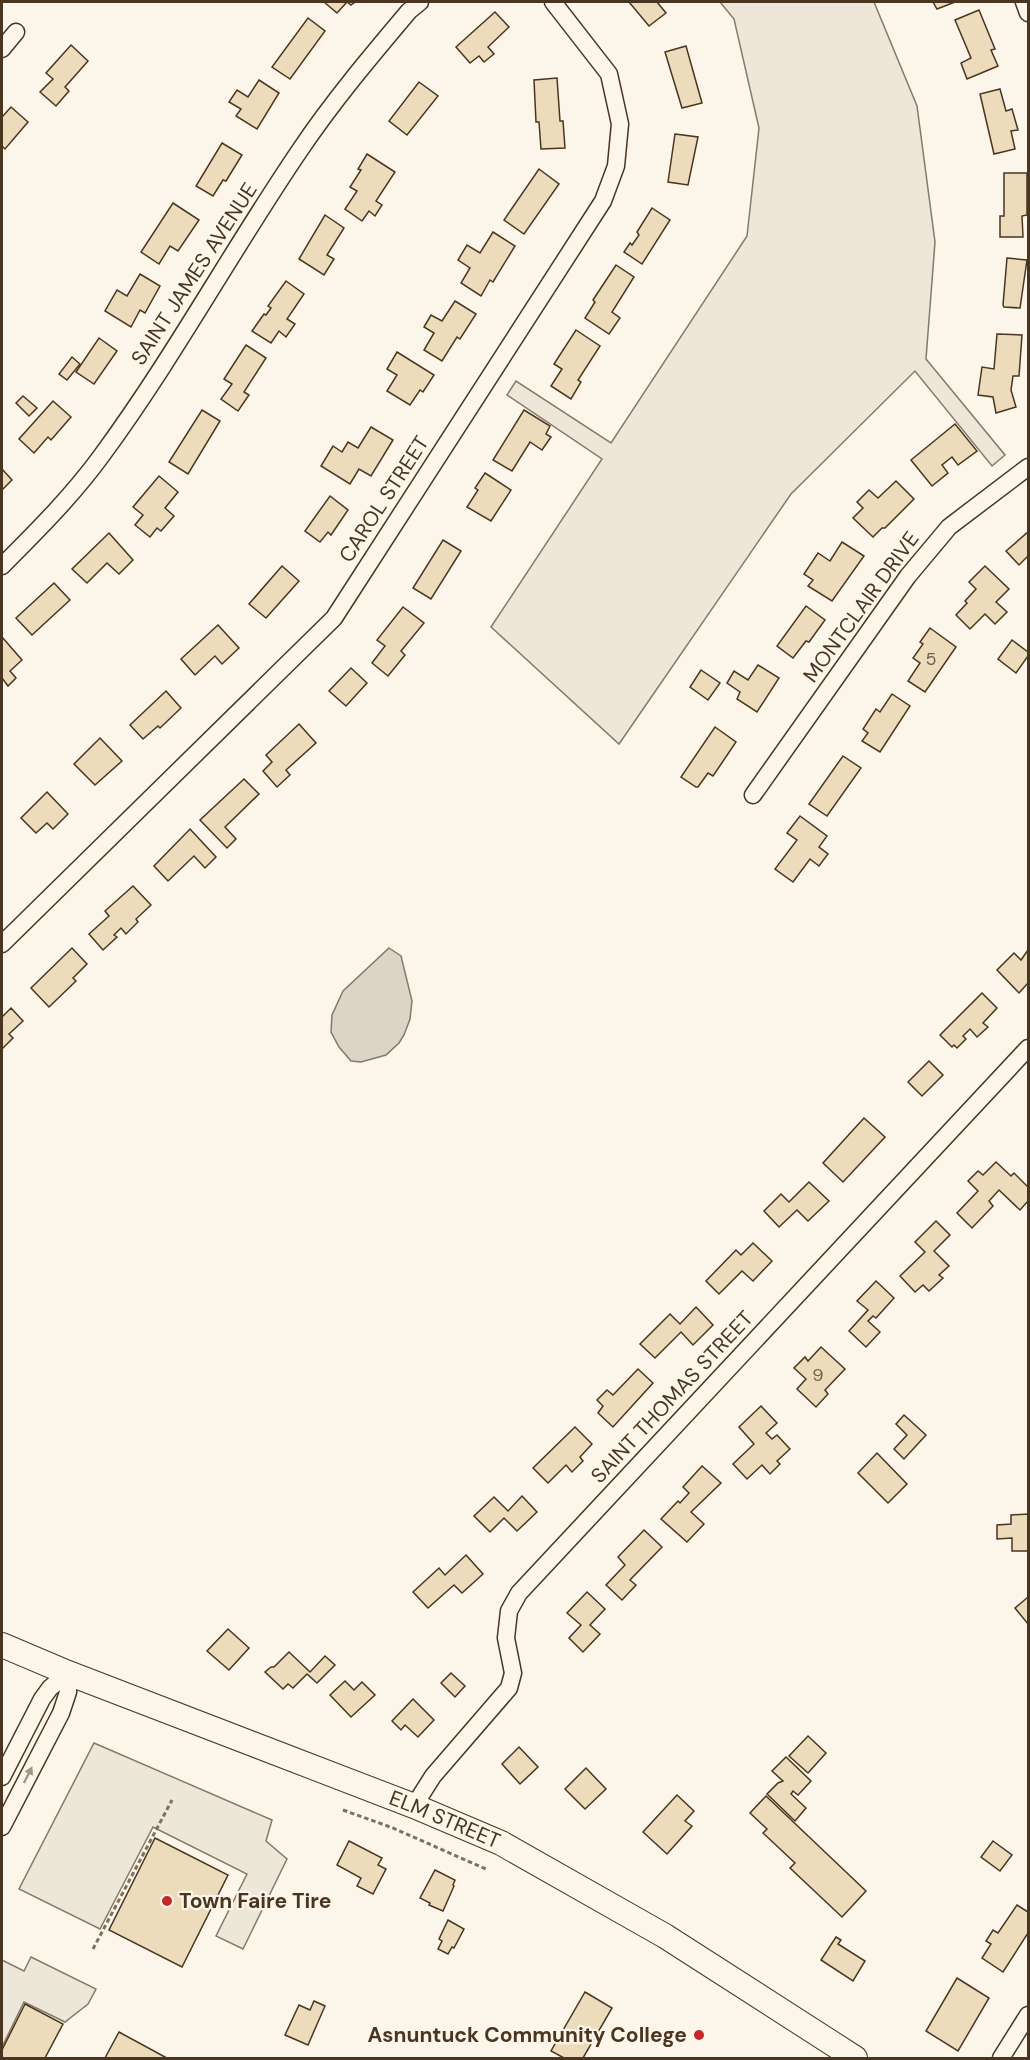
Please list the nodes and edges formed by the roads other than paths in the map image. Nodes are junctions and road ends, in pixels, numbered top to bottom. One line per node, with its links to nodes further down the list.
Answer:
1 (420, 2): 8 (street, SAINT JAMES AVENUE)
2 (553, 2): 10 (street, CAROL STREET)
3 (1024, 2): 4 (street)
4 (1029, 13)
5 (16, 32): 6 (street)
6 (2, 49)
7 (1029, 467): 9 (street, MONTCLAIR DRIVE)
8 (2, 566)
9 (753, 795)
10 (2, 944)
11 (1029, 1048): 15 (street, SAINT THOMAS STREET)
12 (2, 1645): 13 (main road, ELM STREET)
13 (68, 1673): 14 (street); 15 (main road, ELM STREET); 16 (street, one-way to 13)
14 (2, 1777)
15 (414, 1806): 18 (main road, ELM STREET)
16 (2, 1827)
17 (1029, 2016): 19 (street)
18 (855, 2058)
19 (1001, 2058)

